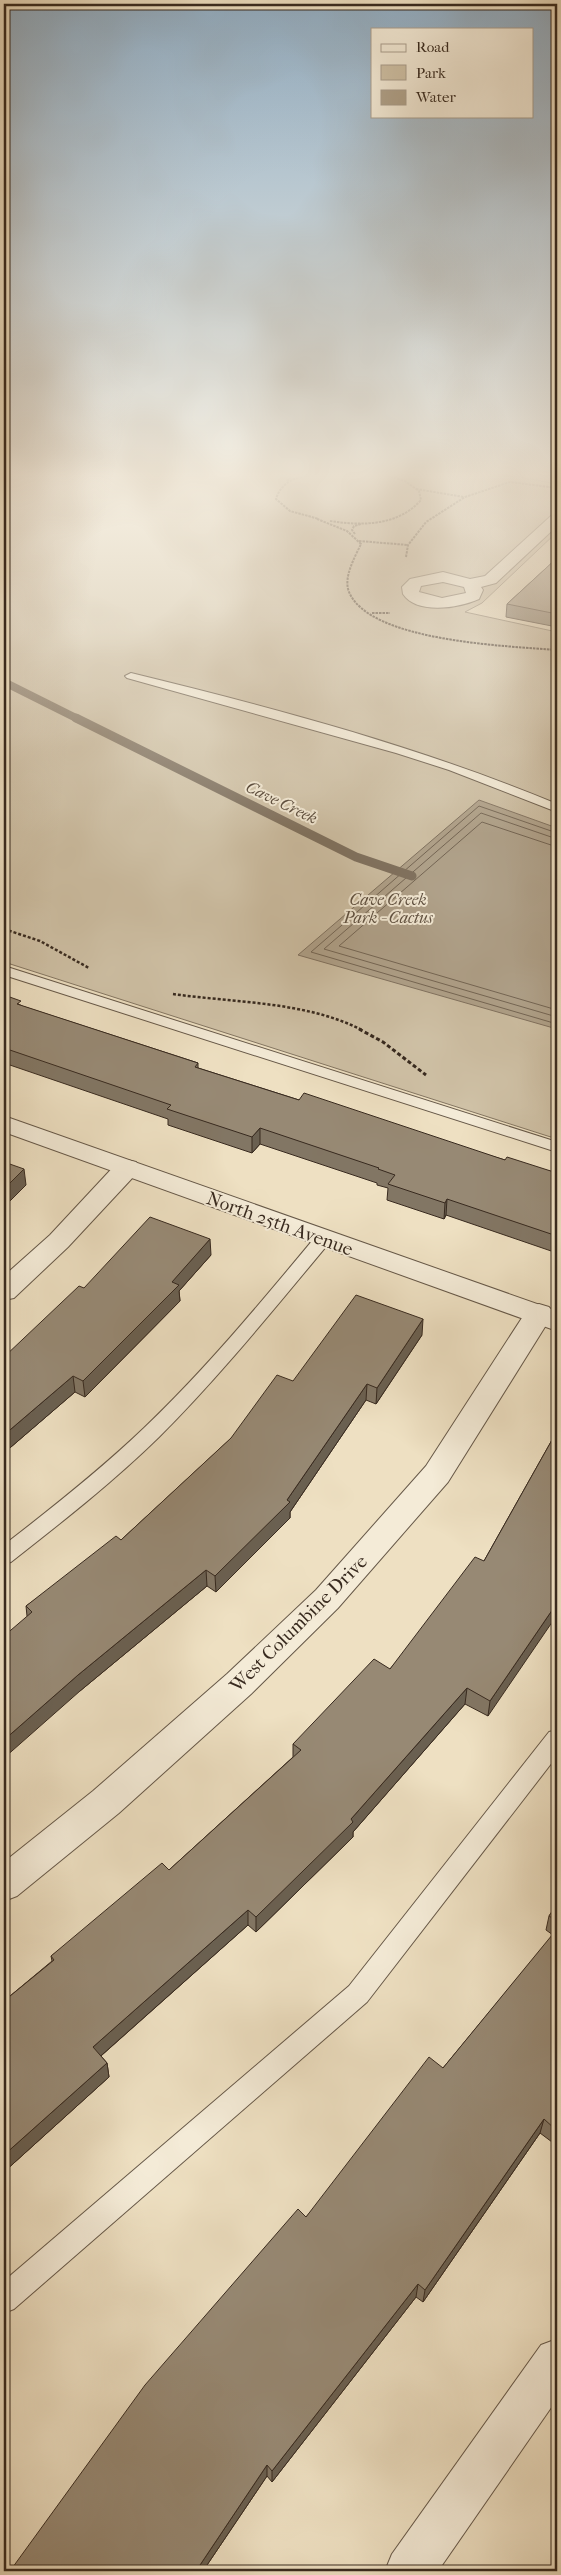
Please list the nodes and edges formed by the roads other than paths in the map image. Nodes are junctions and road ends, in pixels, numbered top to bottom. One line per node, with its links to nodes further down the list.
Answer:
1 (131, 676): 2 (lane)
2 (557, 808)
3 (4, 970): 5 (lane)
4 (4, 1124): 6 (street, North 25th Avenue)
5 (557, 1148)
6 (127, 1168): 7 (street, North 25th Avenue); 8 (street)
7 (324, 1239): 9 (street, North 25th Avenue); 10 (lane)
8 (4, 1291)
9 (548, 1317): 12 (street, West Columbine Drive)
10 (4, 1556)
11 (557, 1739): 13 (lane)
12 (4, 1884)
13 (4, 2299)
14 (557, 2361): 15 (street)
15 (409, 2571)

